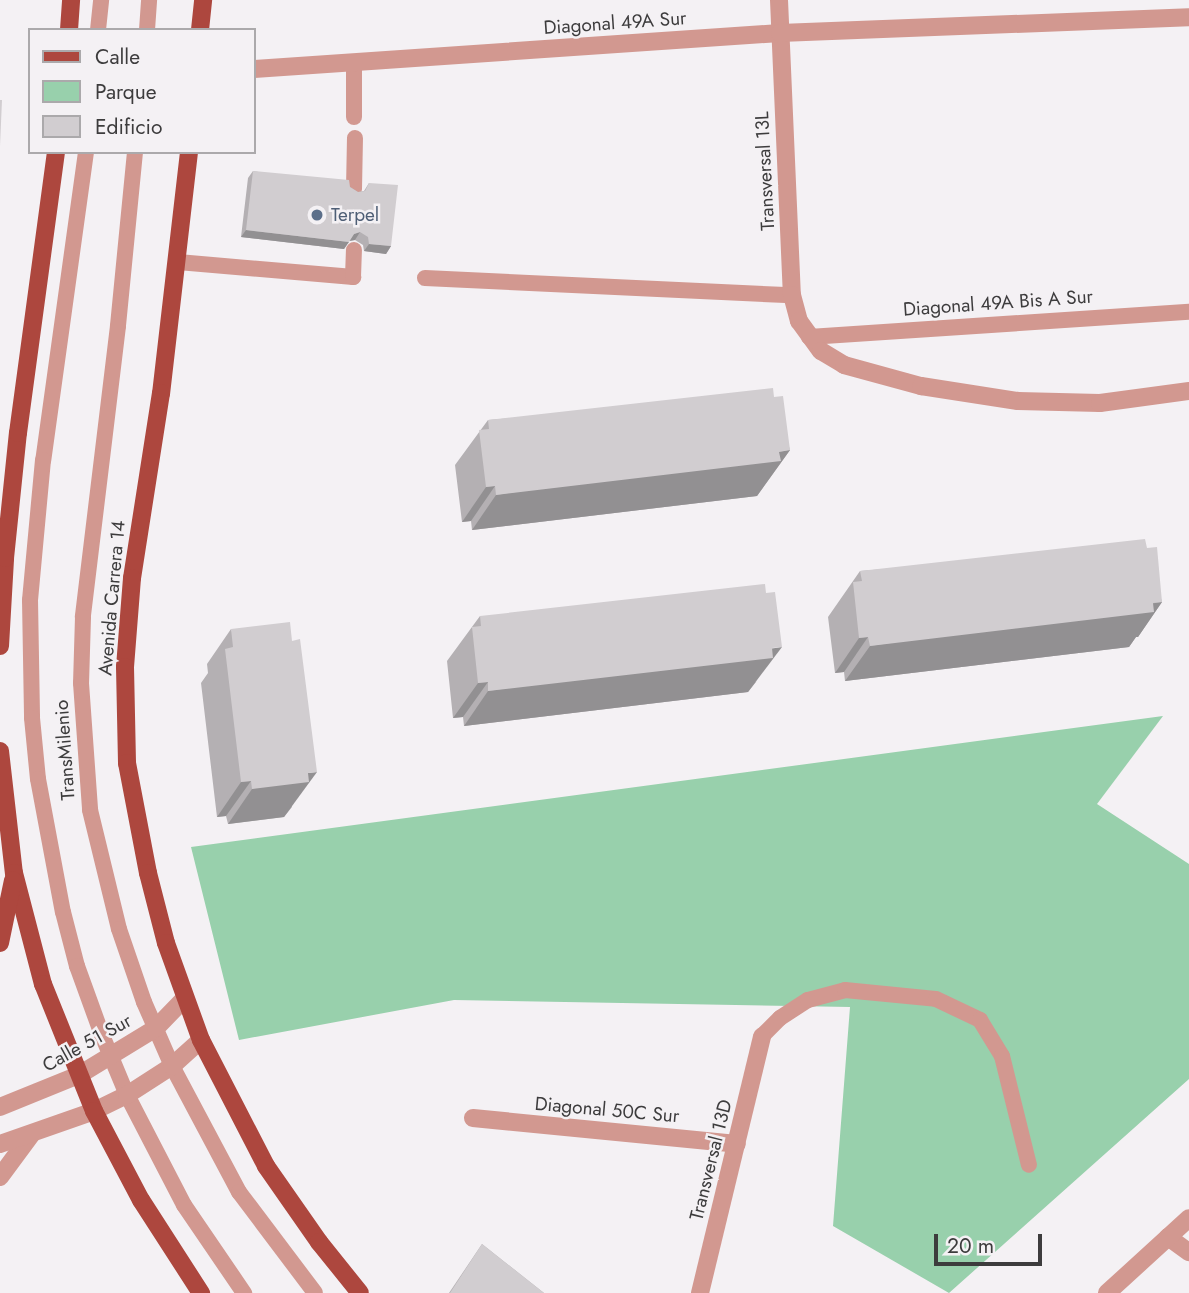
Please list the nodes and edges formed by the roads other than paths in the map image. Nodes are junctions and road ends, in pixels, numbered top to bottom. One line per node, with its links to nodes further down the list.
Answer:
1 (71, 0): 9 (main road)
2 (101, 0): 10 (lane)
3 (149, 0): 11 (lane)
4 (203, 0): 12 (main road)
5 (779, 0): 13 (street, Transversal 13L)
6 (1093, 0): 8 (street)
7 (1189, 17): 8 (street, Diagonal 49A Sur)
8 (1093, 18): 13 (street, Diagonal 49A Sur)
9 (69, 28)
10 (98, 28)
11 (146, 28)
12 (200, 28)
13 (780, 33): 14 (street, Diagonal 49A Sur); 26 (street, Transversal 13L)
14 (354, 62): 15 (street, Diagonal 49A Sur); 16 (lane)
15 (256, 69)
16 (354, 117)
17 (355, 138): 22 (lane)
18 (56, 154): 30 (main road)
19 (86, 154): 39 (lane, TransMilenio)
20 (135, 154): 36 (lane, TransMilenio)
21 (189, 154): 24 (main road, Avenida Carrera 14)
22 (354, 189)
23 (354, 250): 24 (lane)
24 (178, 262): 35 (main road, Avenida Carrera 14)
25 (425, 278): 26 (lane)
26 (792, 295): 28 (street, Transversal 13L)
27 (1189, 312): 28 (lane, Diagonal 49A Bis A Sur)
28 (809, 337): 29 (street)
29 (1189, 391)
30 (0, 646)
31 (0, 751): 32 (main road)
32 (2, 798): 33 (main road)
33 (14, 873): 34 (main road); 41 (main road)
34 (0, 943)
35 (184, 999): 36 (street, Calle 51 Sur); 38 (main road, Avenida Carrera 14)
36 (156, 1028): 39 (street, Calle 51 Sur); 40 (lane, TransMilenio)
37 (762, 1036): 48 (street, Transversal 13D); 49 (lane)
38 (201, 1040): 40 (street); 57 (main road, Avenida Carrera 14)
39 (111, 1056): 41 (street, Calle 51 Sur); 42 (lane, TransMilenio)
40 (172, 1066): 42 (street); 56 (lane, TransMilenio)
41 (79, 1075): 43 (street, Calle 51 Sur); 44 (main road)
42 (127, 1095): 44 (street); 55 (lane, TransMilenio)
43 (0, 1107)
44 (94, 1111): 46 (street); 54 (main road)
45 (473, 1118): 48 (street, Diagonal 50C Sur)
46 (31, 1135): 47 (street); 50 (street)
47 (0, 1144)
48 (737, 1144): 58 (street, Transversal 13D)
49 (1029, 1165)
50 (0, 1177)
51 (1189, 1218): 52 (street)
52 (1168, 1237): 53 (street); 59 (street)
53 (1189, 1252)
54 (201, 1293)
55 (244, 1293)
56 (315, 1293)
57 (360, 1293)
58 (700, 1293)
59 (1107, 1293)

